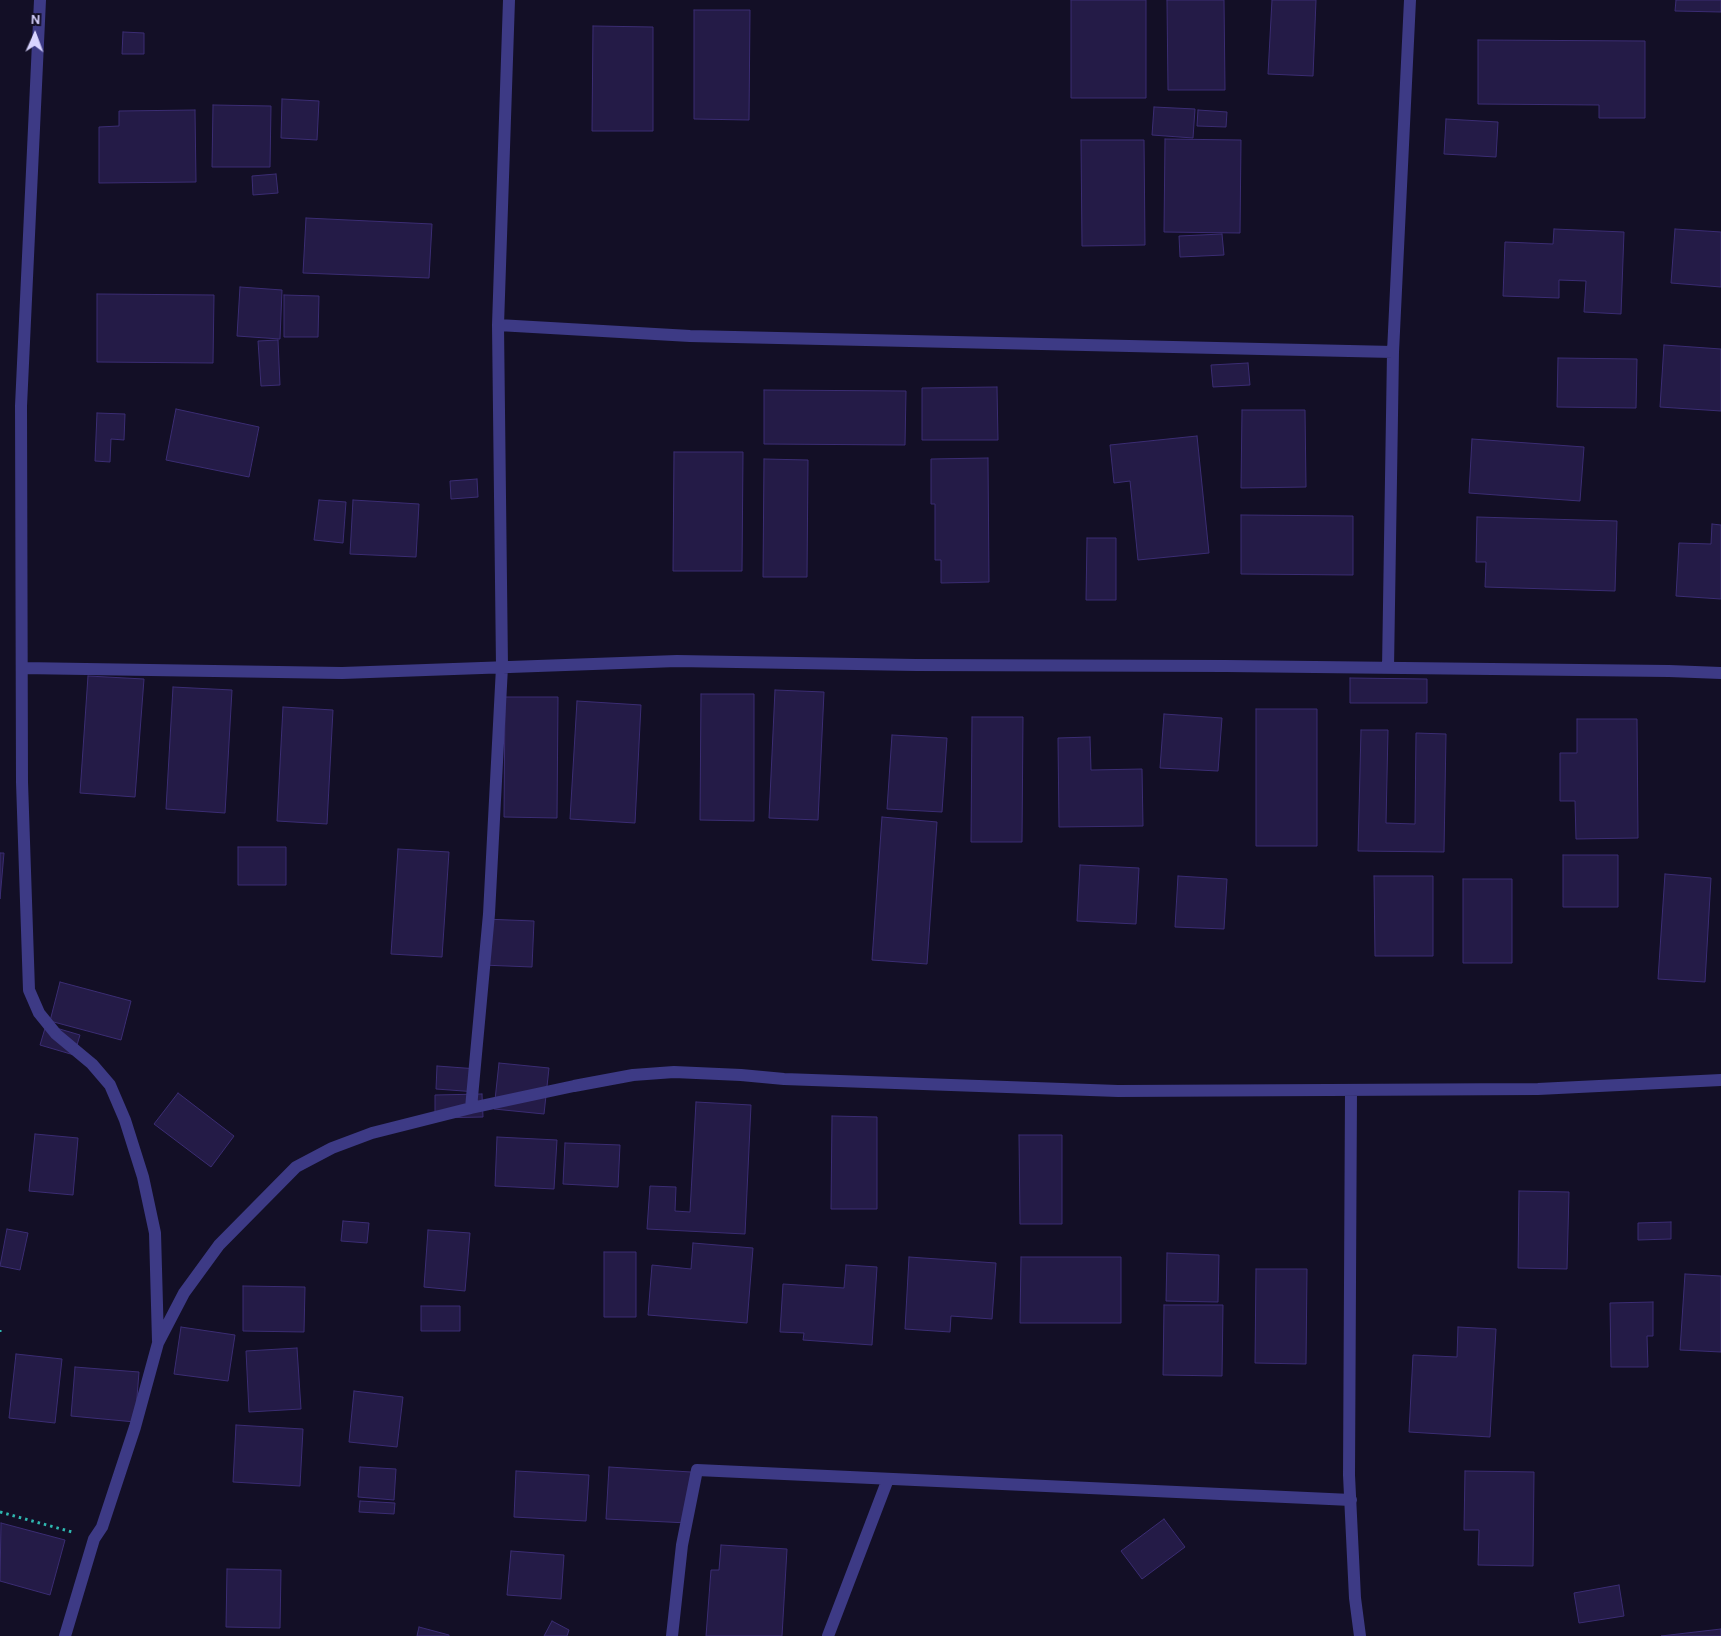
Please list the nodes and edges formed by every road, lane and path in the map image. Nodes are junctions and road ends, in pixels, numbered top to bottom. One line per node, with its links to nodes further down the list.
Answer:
1 (40, 0): 7 (street)
2 (509, 0): 4 (street)
3 (1410, 0): 5 (street)
4 (498, 325): 5 (street); 6 (street)
5 (1393, 352): 8 (street)
6 (502, 667): 7 (street); 8 (street); 12 (street)
7 (22, 668): 13 (street)
8 (1388, 668): 9 (street)
9 (1721, 674)
10 (1721, 1080): 11 (street)
11 (1350, 1090): 12 (street); 15 (street)
12 (471, 1108): 13 (street)
13 (158, 1343): 17 (street)
14 (888, 1479): 15 (street); 19 (street); 20 (street)
15 (1350, 1500): 21 (street)
16 (0, 1512): 17 (path)
17 (94, 1539): 18 (street)
18 (65, 1636)
19 (672, 1636)
20 (828, 1636)
21 (1360, 1636)

